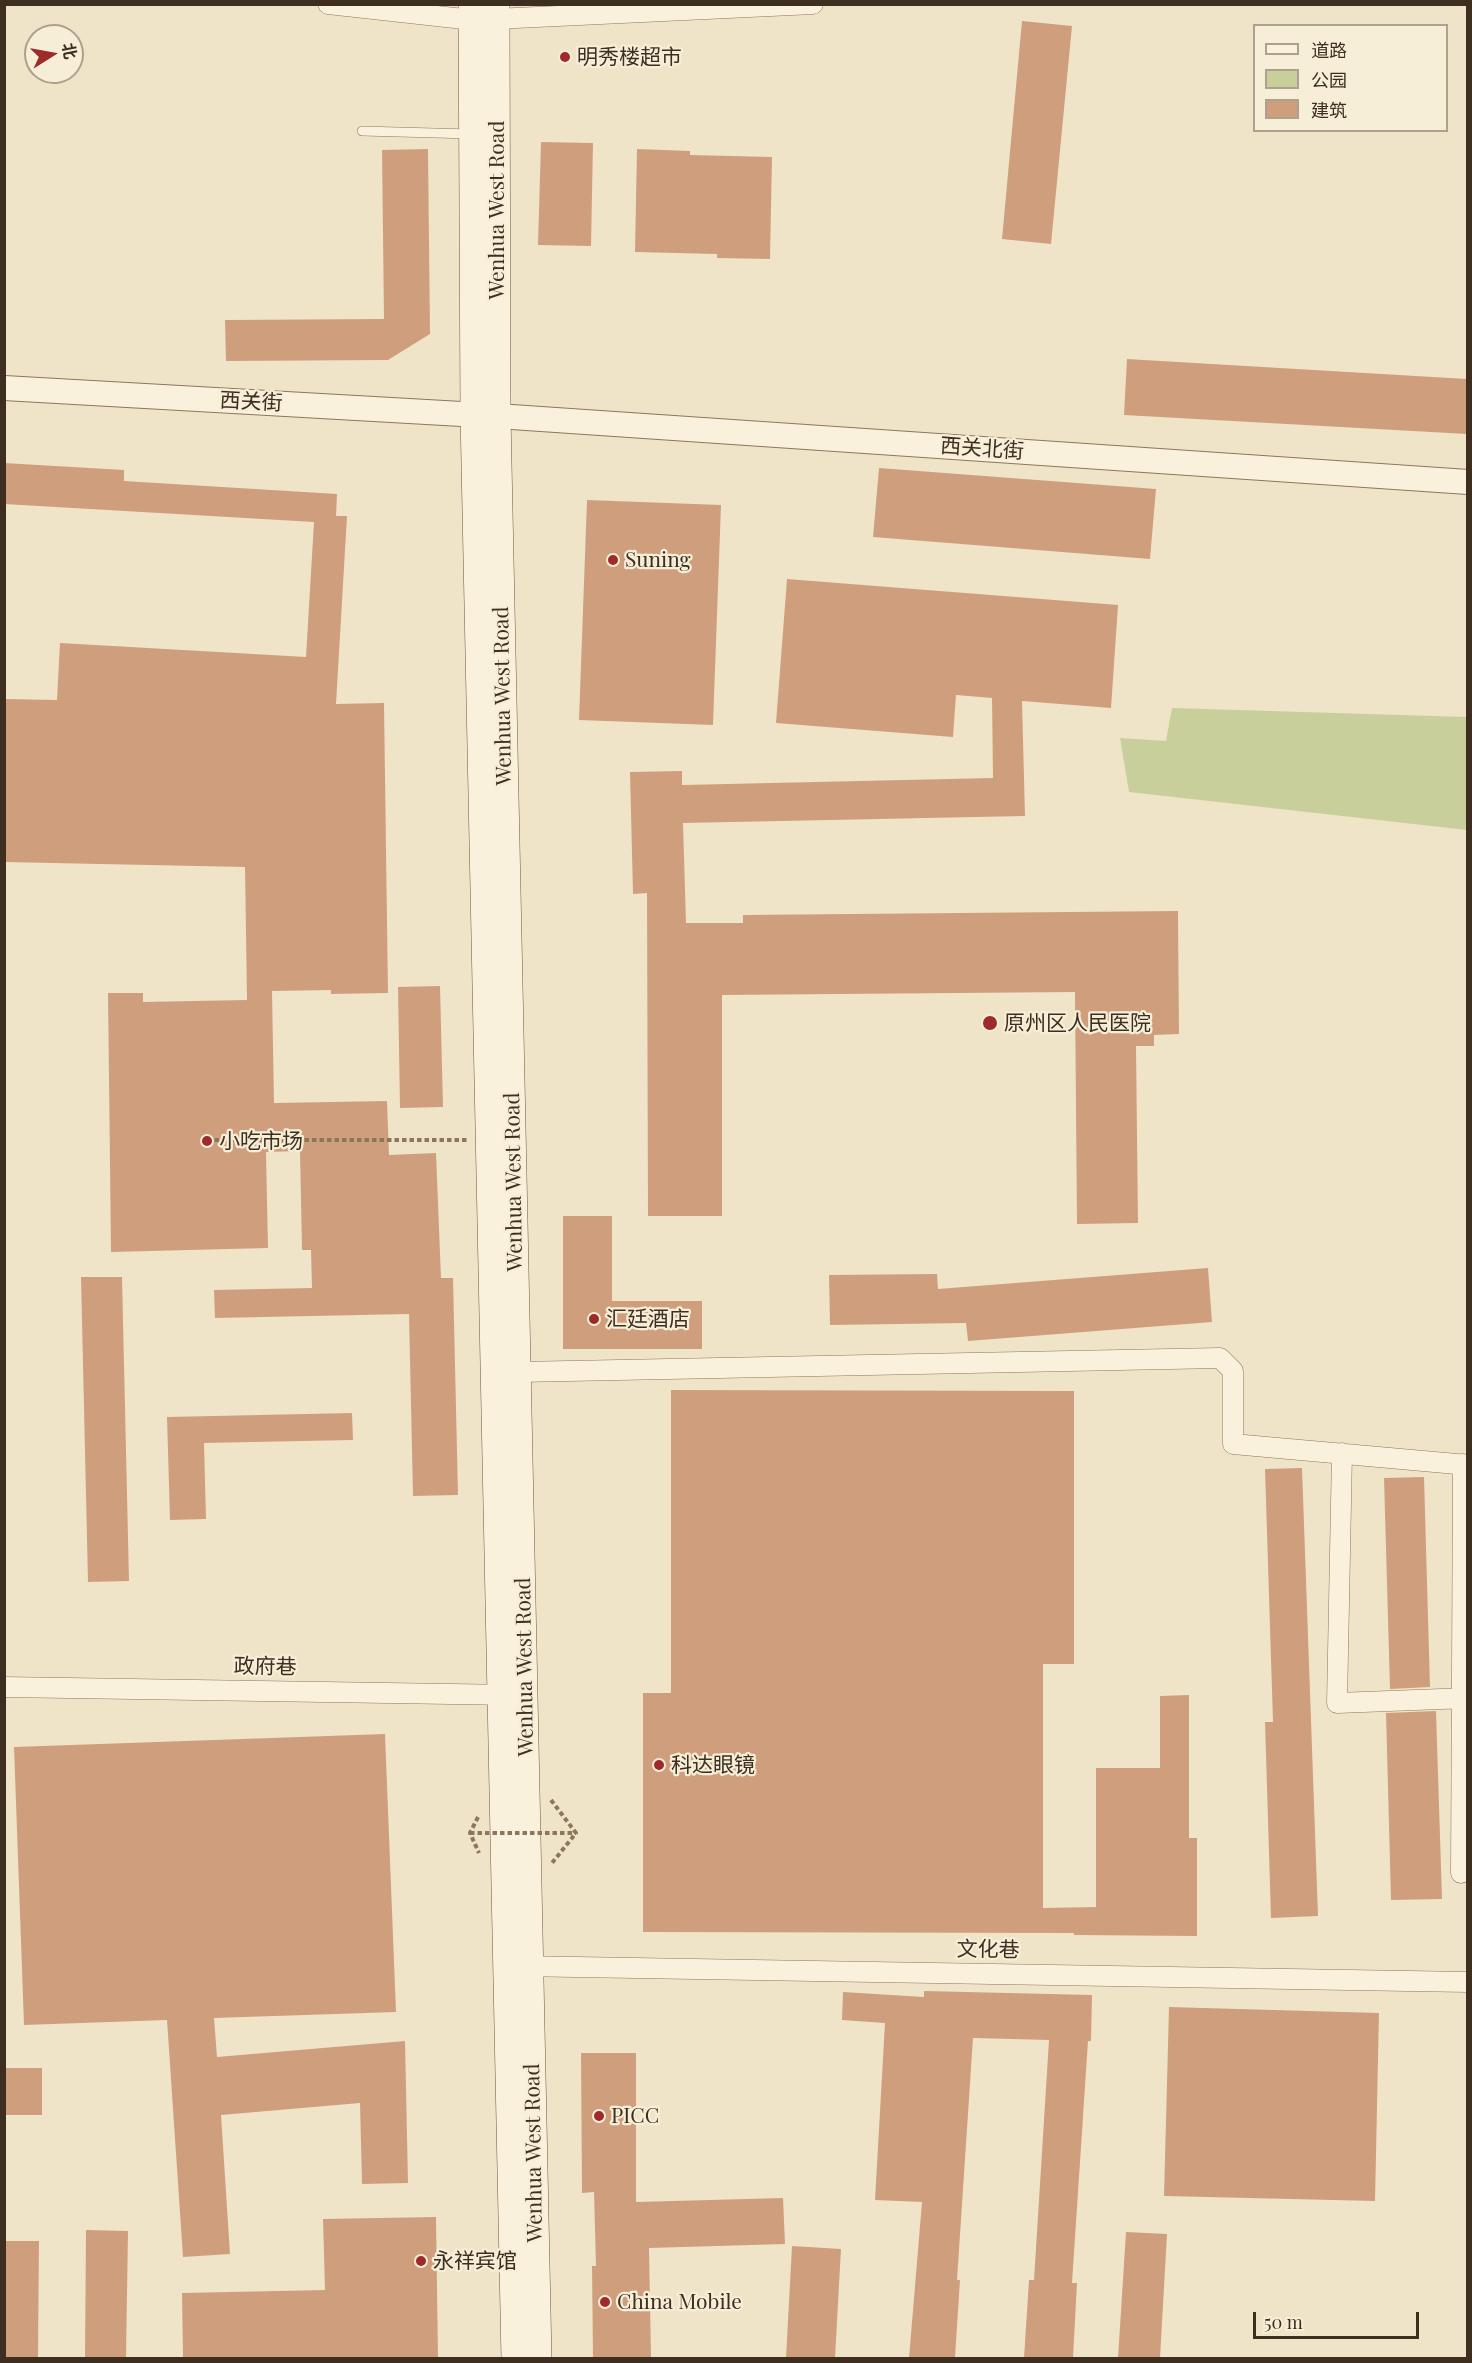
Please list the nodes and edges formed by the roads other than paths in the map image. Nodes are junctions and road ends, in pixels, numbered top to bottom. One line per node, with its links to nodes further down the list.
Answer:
1 (328, 4): 3 (street)
2 (813, 4): 3 (street)
3 (484, 12): 5 (main road, Wenhua West Road); 7 (main road, Wenhua West Road)
4 (362, 131): 5 (lane)
5 (473, 134): 7 (main road, Wenhua West Road)
6 (4, 388): 7 (street, 西关街)
7 (486, 416): 8 (street, 西关北街); 9 (main road, Wenhua West Road); 13 (main road, Wenhua West Road)
8 (1467, 482)
9 (518, 1372): 10 (street); 13 (main road, Wenhua West Road)
10 (1342, 1453): 11 (street); 14 (street)
11 (1465, 1464): 14 (street)
12 (4, 1687): 13 (street, 政府巷)
13 (514, 1695): 16 (main road, Wenhua West Road)
14 (1465, 1698): 15 (street)
15 (1461, 1873)
16 (519, 1966): 17 (street, 文化巷); 18 (main road, Wenhua West Road); 19 (main road, Wenhua West Road)
17 (1467, 1982)
18 (515, 2358)
19 (538, 2358)

